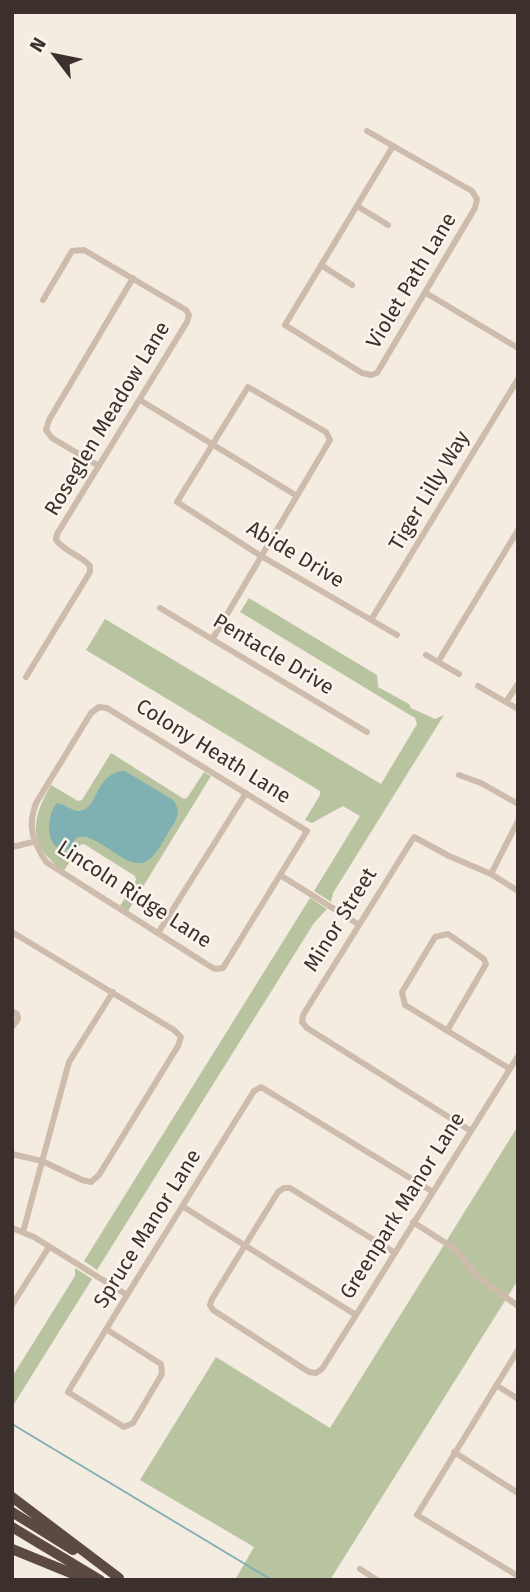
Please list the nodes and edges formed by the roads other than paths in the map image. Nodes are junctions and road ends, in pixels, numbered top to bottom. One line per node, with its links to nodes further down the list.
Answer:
1 (368, 131): 2 (street)
2 (393, 146): 3 (street); 8 (street, Violet Path Lane)
3 (357, 206): 4 (street); 5 (street)
4 (388, 225)
5 (321, 265): 7 (street); 8 (street, Violet Path Lane)
6 (133, 278): 9 (street); 12 (street, Roseglen Meadow Lane); 14 (street)
7 (352, 285)
8 (426, 293): 10 (street)
9 (43, 300)
10 (518, 348)
11 (518, 379): 19 (street, Tiger Lilly Way)
12 (140, 400): 13 (street); 14 (street, Roseglen Meadow Lane)
13 (211, 444): 15 (street); 15 (street); 17 (street, Abide Drive)
14 (99, 466): 25 (street, Roseglen Meadow Lane)
15 (297, 496): 17 (street)
16 (518, 530): 23 (street)
17 (261, 556): 19 (street, Abide Drive); 21 (street)
18 (160, 608): 21 (street, Pentacle Drive)
19 (371, 620): 20 (street, Abide Drive)
20 (397, 635)
21 (213, 638): 30 (street, Pentacle Drive)
22 (426, 655): 23 (street)
23 (438, 662): 24 (street)
24 (459, 674)
25 (26, 677)
26 (518, 684): 28 (street)
27 (478, 686): 28 (street)
28 (506, 702): 29 (street)
29 (518, 709)
30 (367, 732)
31 (459, 775): 33 (street)
32 (246, 793): 35 (street, Colony Heath Lane); 38 (street, Colony Heath Lane); 42 (street)
33 (518, 804)
34 (518, 821): 37 (street)
35 (33, 842): 36 (street); 42 (street, Lincoln Ridge Lane)
36 (12, 847)
37 (491, 874): 39 (street); 40 (street, Minor Street)
38 (280, 875): 40 (street); 42 (street, Lincoln Ridge Lane)
39 (518, 891)
40 (358, 924): 49 (street, Minor Street)
41 (12, 932): 43 (street)
42 (158, 933)
43 (113, 992): 51 (street); 51 (street)
44 (12, 1011): 45 (street)
45 (12, 1027)
46 (447, 1031): 46 (street); 48 (street)
47 (518, 1056): 48 (street, Greenpark Manor Lane)
48 (510, 1069): 49 (street, Greenpark Manor Lane)
49 (471, 1131): 52 (street, Greenpark Manor Lane)
50 (12, 1154): 51 (street)
51 (42, 1161): 56 (street)
52 (433, 1192): 53 (street, Spruce Manor Lane); 54 (street, Greenpark Manor Lane)
53 (182, 1206): 57 (street); 60 (street, Spruce Manor Lane)
54 (413, 1222): 59 (street, Greenpark Manor Lane); 62 (street)
55 (12, 1228): 56 (street)
56 (23, 1232): 58 (street)
57 (245, 1245): 59 (street); 63 (street); 63 (street, Greenpark Manor Lane)
58 (49, 1247): 60 (street); 61 (street)
59 (395, 1253): 63 (street, Greenpark Manor Lane)
60 (127, 1295): 64 (street, Spruce Manor Lane)
61 (12, 1306)
62 (518, 1306)
63 (356, 1315)
64 (106, 1329): 64 (street, Spruce Manor Lane)
65 (518, 1350): 66 (street)
66 (496, 1385): 67 (street); 68 (street)
67 (518, 1399)
68 (454, 1452): 69 (street); 75 (street)
69 (518, 1493)
70 (12, 1497): 76 (highway)
71 (12, 1512): 76 (highway)
72 (12, 1527): 78 (highway)
73 (12, 1549): 77 (highway)
74 (360, 1569): 79 (street)
75 (518, 1576)
76 (120, 1579)
77 (88, 1580)
78 (100, 1580)
79 (377, 1580)

